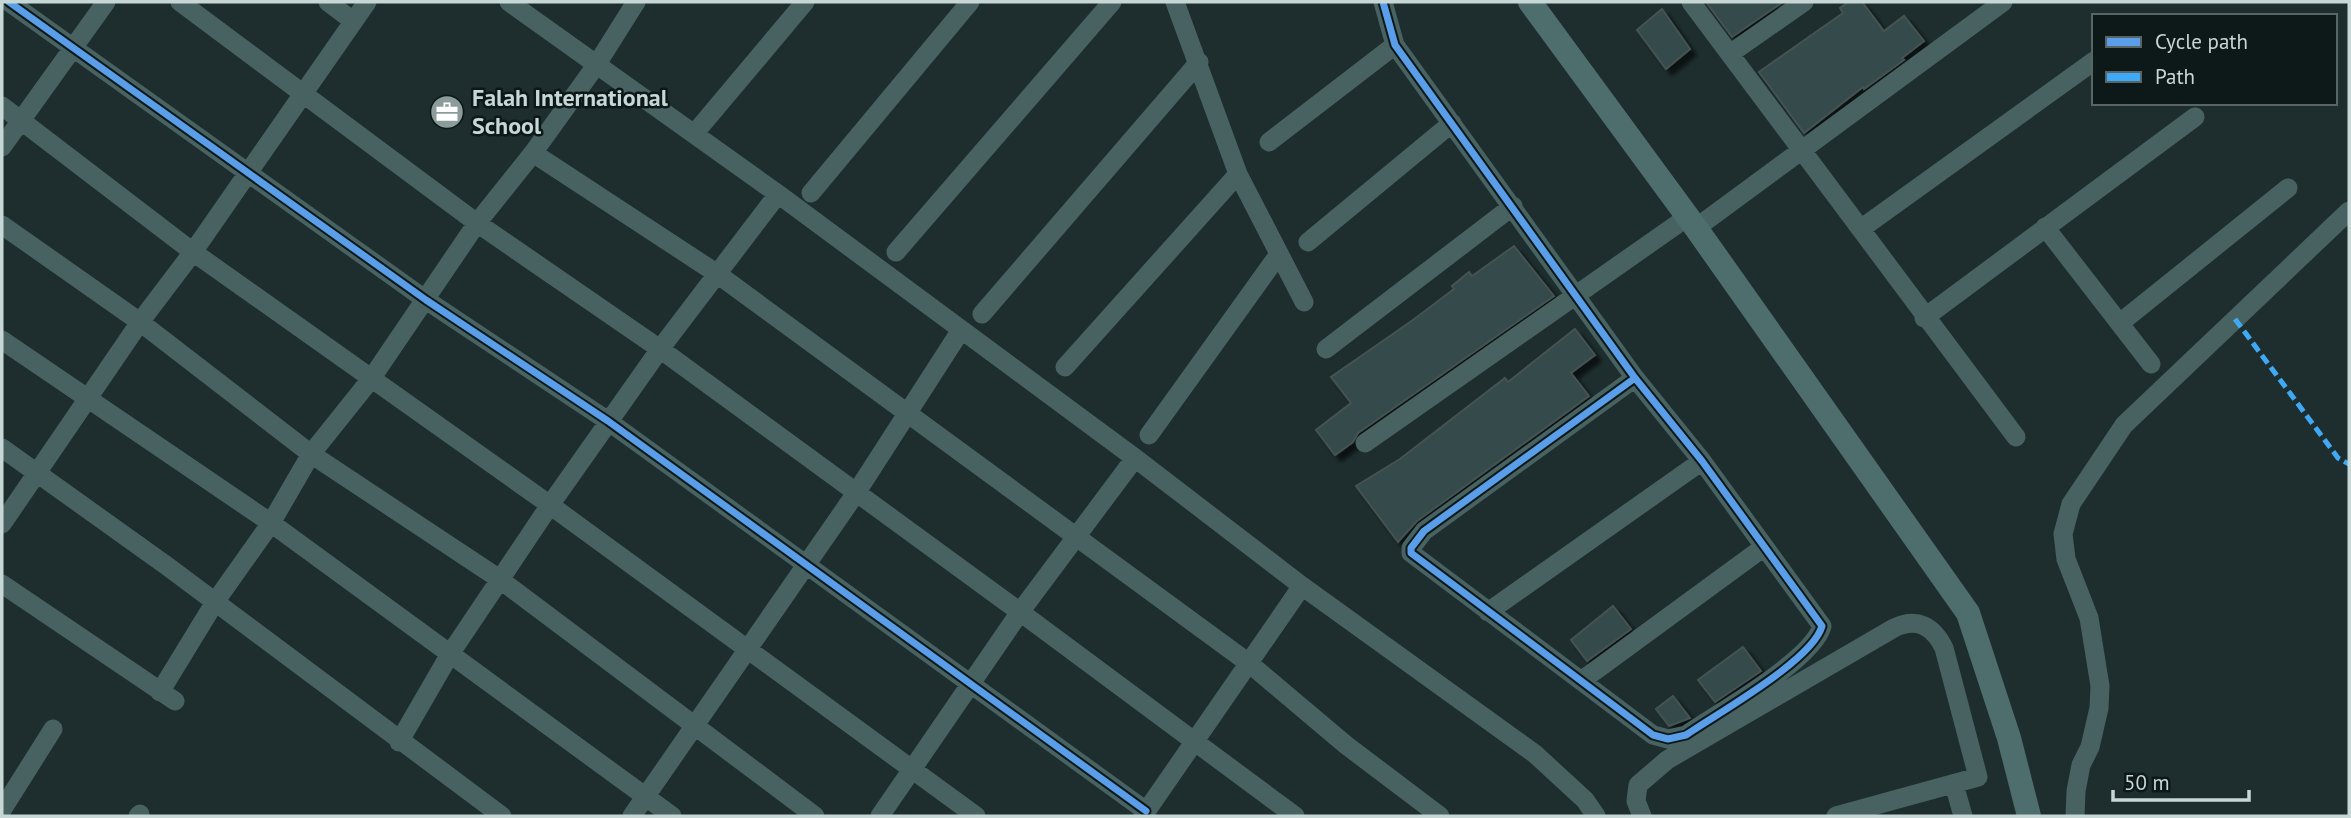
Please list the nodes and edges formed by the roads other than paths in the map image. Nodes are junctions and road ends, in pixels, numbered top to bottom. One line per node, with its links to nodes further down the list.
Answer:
1 (9, 2): 19 (street)
2 (106, 2): 19 (street)
3 (180, 2): 24 (street)
4 (328, 2): 17 (street)
5 (368, 2): 17 (street)
6 (509, 2): 23 (street)
7 (636, 2): 23 (street)
8 (805, 2): 29 (street)
9 (970, 2): 37 (street)
10 (1112, 2): 48 (street)
11 (1175, 2): 21 (street)
12 (1383, 2): 18 (street)
13 (1530, 2): 42 (main road)
14 (1690, 2): 20 (street)
15 (1804, 2): 20 (street)
16 (2003, 2): 32 (street)
17 (353, 21): 24 (street)
18 (1395, 45): 28 (street); 30 (street)
19 (72, 47): 27 (street); 34 (street)
20 (1731, 53): 32 (street)
21 (1199, 62): 35 (street); 54 (street)
22 (2092, 62): 45 (street)
23 (597, 64): 29 (street); 33 (street)
24 (302, 93): 34 (street); 41 (street)
25 (2, 106): 27 (street)
26 (2194, 117): 44 (street)
27 (21, 120): 31 (street); 47 (street)
28 (1452, 122): 39 (street); 46 (street)
29 (694, 134): 38 (street)
30 (1269, 142)
31 (2, 147)
32 (1804, 150): 42 (street); 45 (street)
33 (533, 153): 41 (street); 50 (street)
34 (248, 174): 47 (street); 52 (street)
35 (1238, 174): 49 (street); 63 (street)
36 (2288, 188): 57 (street)
37 (811, 193)
38 (778, 194): 50 (street); 58 (street)
39 (1513, 206): 51 (street); 60 (street)
40 (2349, 211): 117 (street)
41 (477, 223): 52 (street); 61 (street)
42 (1691, 223): 51 (street); 116 (main road)
43 (2, 225): 56 (street)
44 (2045, 227): 55 (street); 57 (street)
45 (1861, 229): 55 (street)
46 (1308, 242)
47 (193, 252): 56 (street); 65 (street)
48 (896, 252)
49 (1279, 254): 53 (street); 69 (street)
50 (716, 274): 61 (street); 67 (street)
51 (1577, 296): 64 (street); 71 (street)
52 (426, 300): 65 (street); 68 (street)
53 (1304, 302)
54 (982, 314)
55 (1924, 318): 70 (street)
56 (140, 322): 66 (street); 73 (street)
57 (2120, 323): 62 (street)
58 (961, 330): 67 (street); 74 (street)
59 (2, 340): 66 (street)
60 (1326, 348)
61 (660, 349): 68 (street); 77 (street)
62 (2151, 364)
63 (1065, 367)
64 (1635, 378): 75 (street); 89 (street)
65 (371, 379): 73 (street); 78 (street)
66 (87, 399): 76 (street); 79 (street)
67 (906, 414): 77 (street); 81 (street)
68 (608, 421): 78 (street); 83 (street)
69 (1149, 435)
70 (2016, 437)
71 (1365, 443)
72 (2, 447): 76 (street)
73 (311, 454): 79 (street); 84 (street)
74 (1135, 458): 81 (street); 86 (street)
75 (1702, 461): 82 (street); 89 (street)
76 (36, 472): 80 (street); 87 (street)
77 (856, 493): 83 (street); 88 (street)
78 (550, 505): 84 (street); 90 (street)
79 (271, 523): 87 (street); 91 (street)
80 (2, 524)
81 (1074, 538): 88 (street); 92 (street)
82 (1764, 547): 93 (street); 93 (street)
83 (803, 565): 90 (street); 94 (street)
84 (498, 578): 91 (street); 95 (street)
85 (2, 584): 87 (street)
86 (1302, 586): 92 (street); 112 (street)
87 (215, 602): 98 (street)
88 (1020, 612): 94 (street); 97 (street)
89 (1488, 612): 93 (street)
90 (745, 649): 95 (street); 99 (street)
91 (450, 654): 98 (street); 101 (street)
92 (1250, 664): 97 (street); 111 (street)
93 (1581, 681)
94 (971, 686): 99 (street); 103 (street)
95 (692, 726): 101 (street); 107 (street)
96 (53, 729): 102 (street)
97 (1196, 740): 103 (street); 110 (street)
98 (399, 742): 104 (street)
99 (913, 771): 108 (street); 109 (street)
100 (1954, 784): 113 (street); 114 (street); 115 (street)
101 (645, 797): 105 (street); 106 (street)
102 (2, 810)
103 (1144, 814)
104 (502, 816)
105 (632, 816)
106 (672, 816)
107 (815, 816)
108 (880, 816)
109 (976, 816)
110 (1294, 816)
111 (1440, 816)
112 (1596, 816)
113 (1642, 816)
114 (1836, 816)
115 (1963, 816)
116 (2029, 816)
117 (2075, 816)

